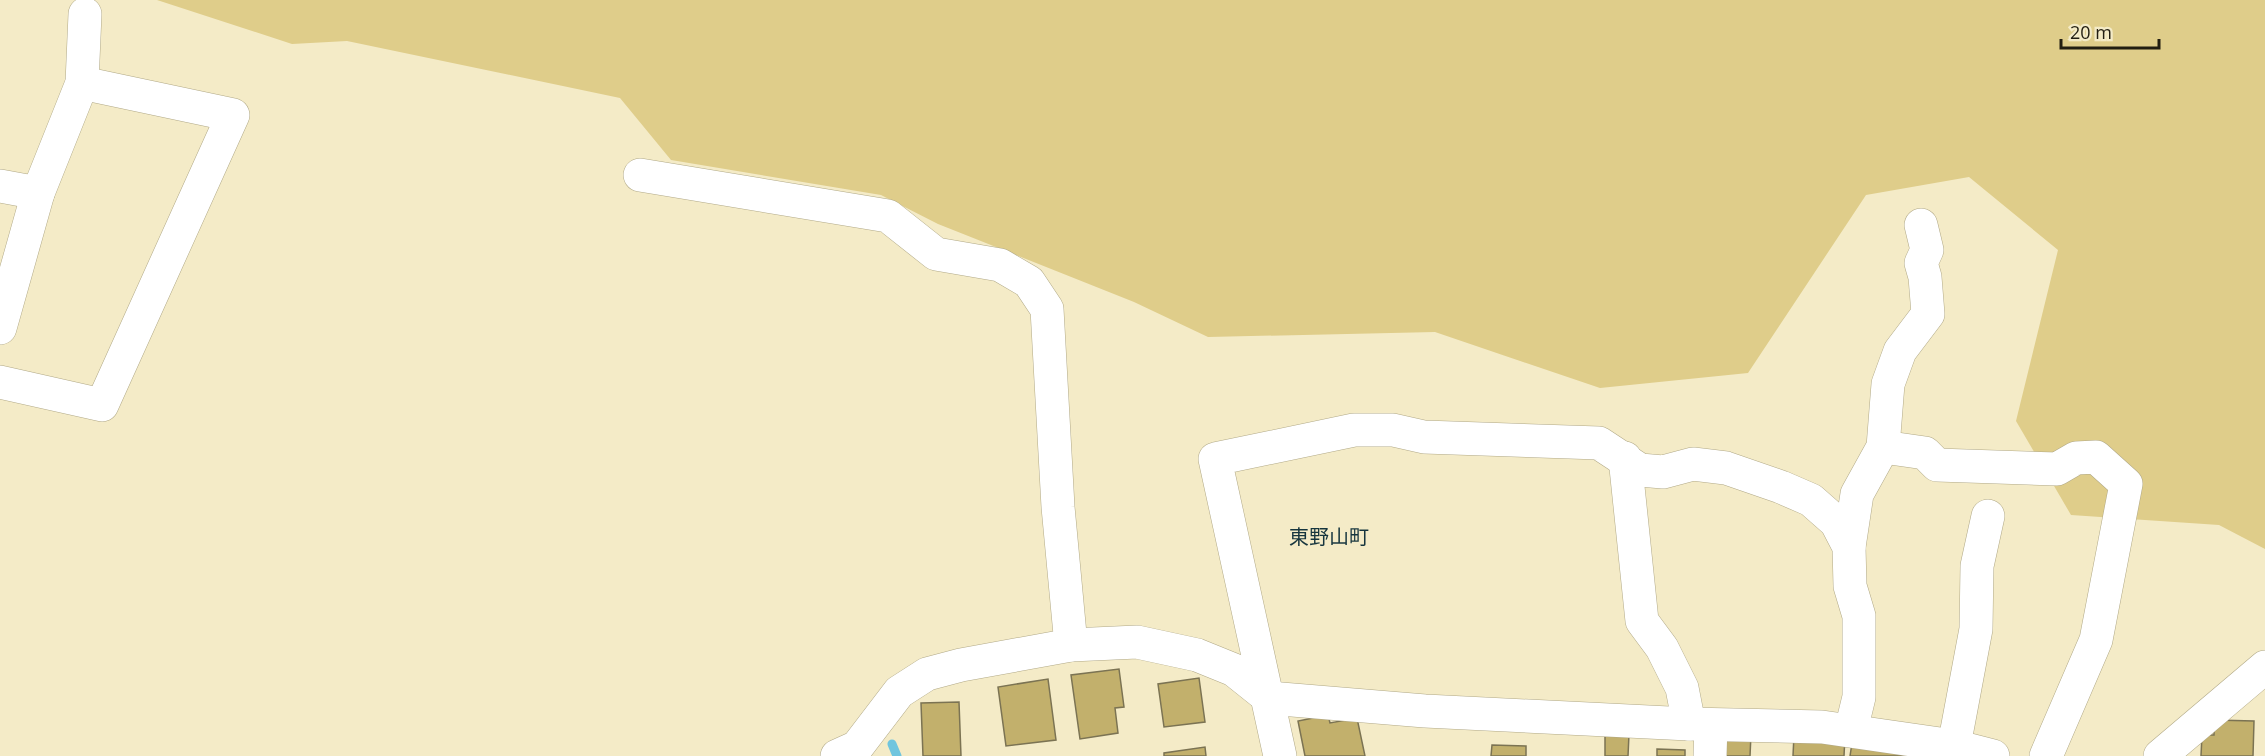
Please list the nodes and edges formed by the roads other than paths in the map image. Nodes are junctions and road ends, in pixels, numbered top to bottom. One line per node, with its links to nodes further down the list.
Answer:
1 (85, 14): 2 (street)
2 (82, 83): 5 (street); 8 (street)
3 (640, 175): 13 (street)
4 (0, 186): 5 (street)
5 (38, 193): 7 (street)
6 (1921, 225): 9 (street)
7 (0, 325)
8 (0, 382)
9 (1882, 447): 12 (street); 22 (street)
10 (1625, 458): 12 (street); 15 (street); 17 (street)
11 (1988, 516): 18 (street)
12 (1849, 547): 16 (street)
13 (1071, 645): 15 (street); 19 (street)
14 (2265, 668): 23 (street)
15 (1269, 698): 17 (street); 20 (street)
16 (1851, 730): 17 (street); 18 (street)
17 (1703, 735)
18 (1954, 746): 21 (street)
19 (837, 756)
20 (1280, 756)
21 (1993, 756)
22 (2046, 756)
23 (2160, 756)

